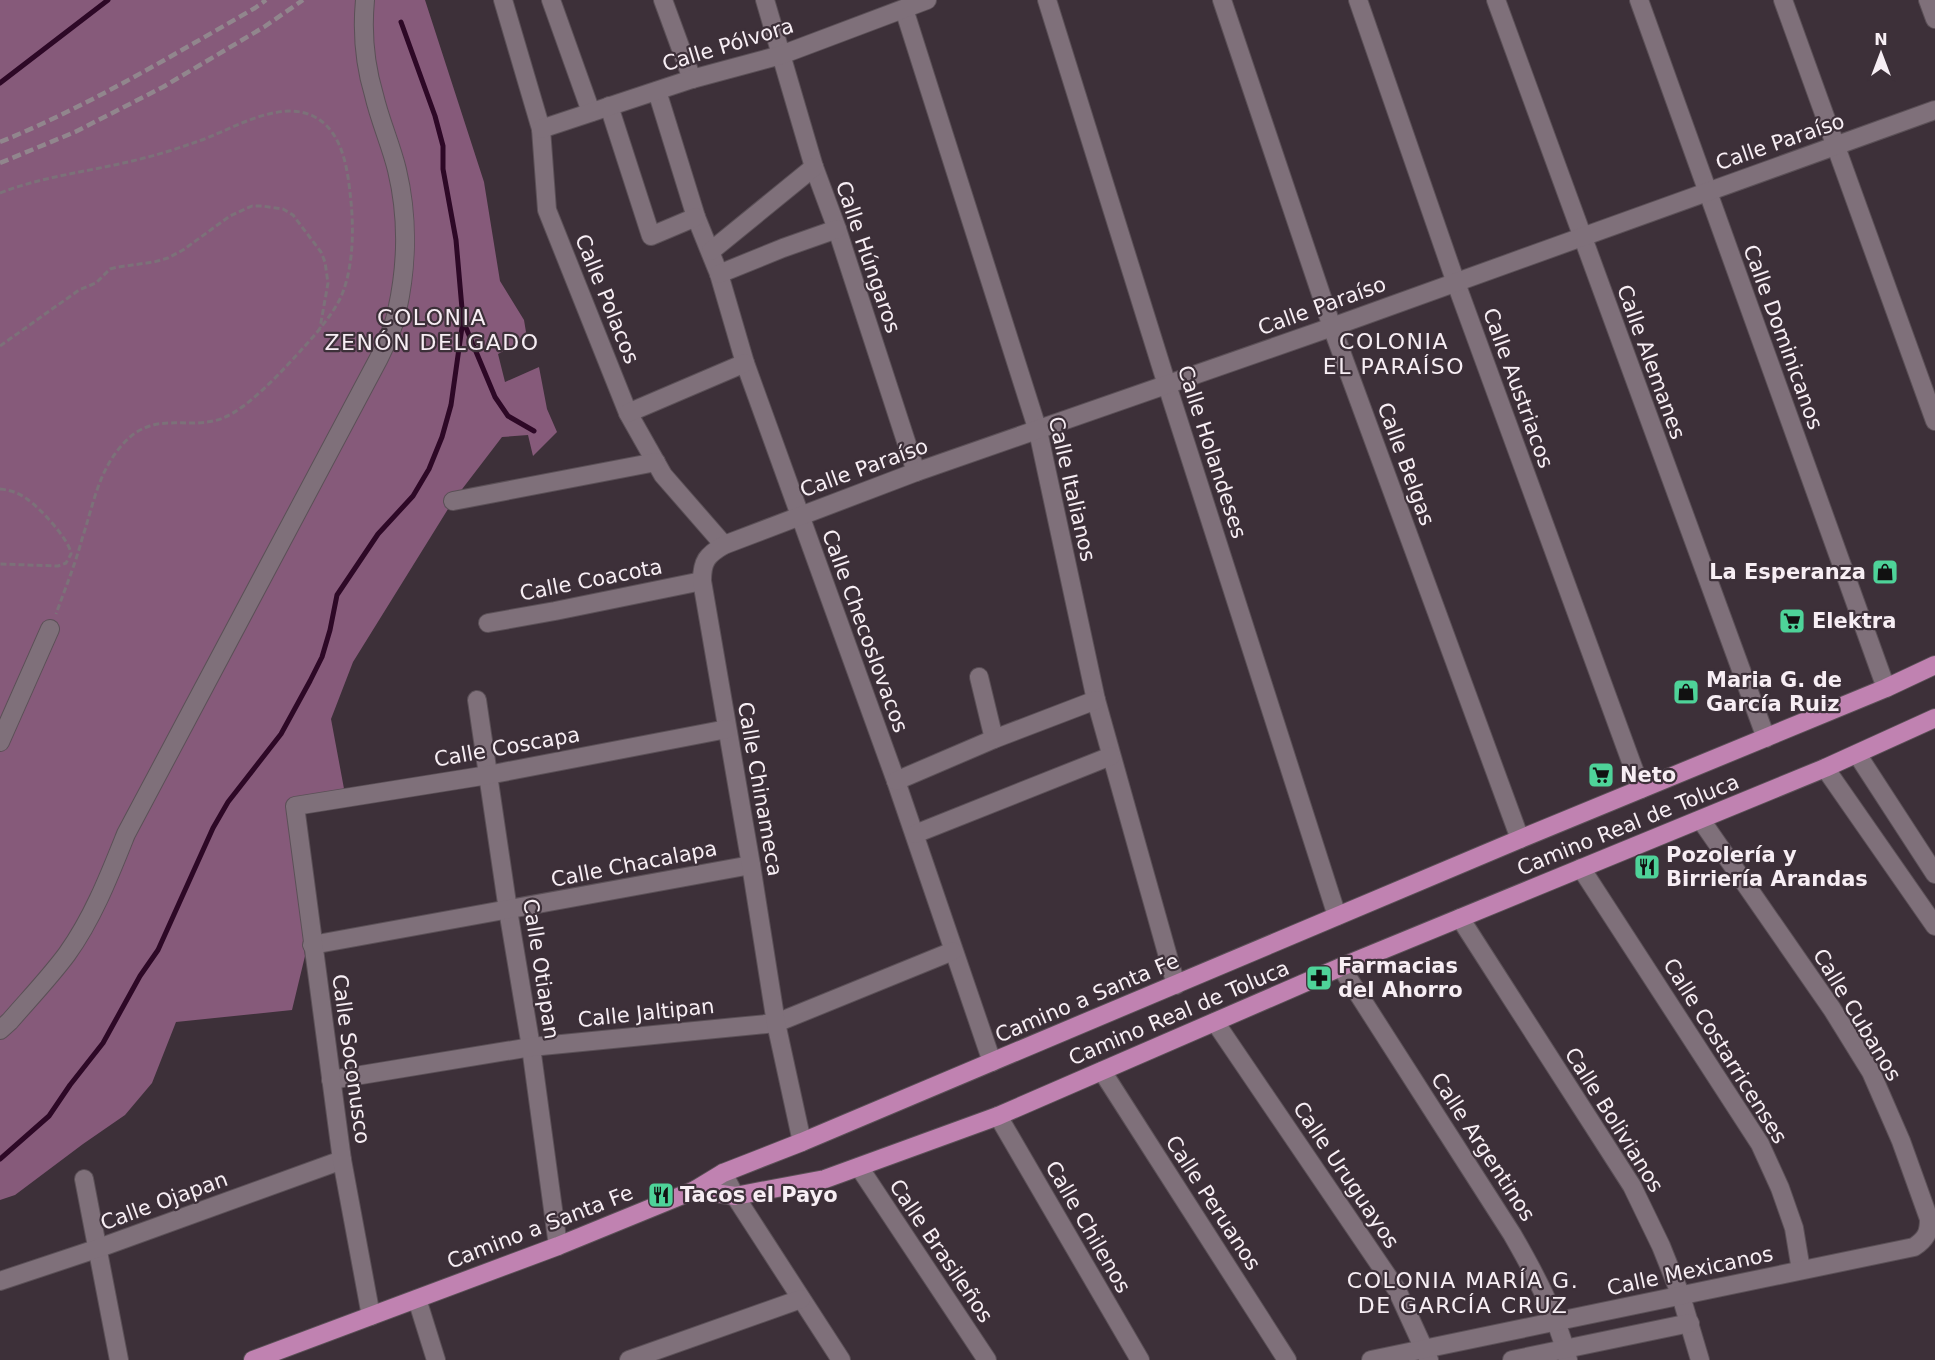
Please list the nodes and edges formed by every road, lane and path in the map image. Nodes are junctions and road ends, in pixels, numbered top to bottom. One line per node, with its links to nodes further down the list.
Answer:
1 (365, 0): 84 (street)
2 (503, 0): 22 (street, Calle Polacos)
3 (551, 0): 21 (street)
4 (663, 0): 17 (street)
5 (765, 0): 16 (street, Calle Húngaros)
6 (927, 0): 14 (street, Calle Pólvora)
7 (1047, 0): 37 (street, Calle Holandeses)
8 (1222, 0): 33 (street, Calle Belgas)
9 (1358, 0): 32 (street, Calle Austriacos)
10 (1496, 0): 29 (street, Calle Alemanes)
11 (1639, 0): 25 (street, Calle Dominicanos)
12 (1783, 0): 23 (street)
13 (1928, 0): 15 (street)
14 (892, 8): 16 (street, Calle Pólvora); 40 (street, Calle Italianos)
15 (1935, 20)
16 (781, 55): 17 (street, Calle Pólvora); 24 (street, Calle Húngaros)
17 (692, 79): 18 (street, Calle Pólvora)
18 (657, 91): 19 (street, Calle Pólvora); 27 (street, Calle Checoslovacos)
19 (609, 106): 21 (street, Calle Pólvora); 27 (street)
20 (1935, 110): 23 (street, Calle Paraíso)
21 (591, 112): 22 (street, Calle Pólvora)
22 (541, 129): 38 (street, Calle Polacos)
23 (1836, 146): 25 (street, Calle Paraíso); 39 (street)
24 (814, 167): 28 (street, Calle Húngaros); 30 (street)
25 (1707, 191): 29 (street, Calle Paraíso); 53 (street, Calle Dominicanos)
26 (0, 193): 34 (path)
27 (696, 217): 30 (street, Calle Checoslovacos)
28 (837, 229): 31 (street); 42 (street, Calle Húngaros)
29 (1582, 237): 32 (street, Calle Paraíso); 58 (street, Calle Alemanes)
30 (711, 251): 31 (street, Calle Checoslovacos)
31 (719, 274): 36 (street, Calle Checoslovacos)
32 (1456, 283): 33 (street, Calle Paraíso); 66 (street, Calle Austriacos)
33 (1332, 327): 37 (street, Calle Paraíso); 70 (street, Calle Belgas)
34 (320, 329): 35 (path); 50 (path)
35 (0, 346)
36 (745, 363): 38 (street); 45 (street, Calle Checoslovacos)
37 (1167, 385): 40 (street, Calle Paraíso); 75 (street, Calle Holandeses)
38 (628, 413): 41 (street, Calle Polacos)
39 (1935, 421)
40 (1038, 430): 42 (street, Calle Paraíso); 55 (street, Calle Italianos)
41 (659, 469): 44 (street); 46 (street)
42 (916, 472): 45 (street, Calle Paraíso)
43 (0, 489): 47 (path)
44 (453, 501)
45 (799, 516): 46 (street, Calle Paraíso); 65 (street, Calle Checoslovacos)
46 (724, 545): 48 (street, Calle Chinameca)
47 (0, 564)
48 (702, 581): 49 (street, Calle Coacota); 57 (street, Calle Chinameca)
49 (488, 623)
50 (50, 629): 60 (street)
51 (1935, 665): 53 (main road, Camino a Santa Fe)
52 (979, 677): 59 (street)
53 (1886, 688): 58 (main road, Camino a Santa Fe)
54 (477, 700): 64 (street, Calle Otiapan)
55 (1096, 700): 59 (street); 62 (street, Calle Italianos)
56 (1935, 718): 61 (main road, Camino Real de Toluca)
57 (727, 729): 64 (street, Calle Coscapa); 71 (street, Calle Chinameca)
58 (1766, 738): 66 (main road, Camino a Santa Fe)
59 (994, 739): 65 (street)
60 (0, 742)
61 (1857, 754): 63 (main road, Camino Real de Toluca); 73 (street)
62 (1111, 756): 69 (street); 81 (street, Calle Italianos)
63 (1825, 768): 68 (main road, Camino Real de Toluca); 77 (street)
64 (488, 775): 67 (street, Calle Coscapa); 74 (street, Calle Otiapan)
65 (896, 781): 69 (street, Calle Checoslovacos)
66 (1641, 789): 70 (main road, Camino a Santa Fe)
67 (295, 806): 78 (street, Calle Soconusco)
68 (1701, 820): 72 (main road, Camino Real de Toluca); 98 (street, Calle Cubanos)
69 (915, 834): 79 (street, Calle Checoslovacos)
70 (1520, 839): 75 (main road, Camino a Santa Fe)
71 (752, 865): 74 (street, Calle Chacalapa); 83 (street, Calle Chinameca)
72 (1581, 868): 76 (main road, Camino Real de Toluca); 100 (street, Calle Costarricenses)
73 (1935, 874)
74 (508, 910): 78 (street, Calle Chacalapa); 85 (street, Calle Otiapan)
75 (1337, 916): 81 (main road, Camino a Santa Fe)
76 (1461, 918): 80 (main road, Camino Real de Toluca); 102 (street, Calle Bolivianos)
77 (1934, 925)
78 (312, 945): 88 (street, Calle Soconusco)
79 (953, 951): 83 (street, Calle Jaltipan); 86 (street, Calle Checoslovacos)
80 (1341, 967): 82 (main road, Camino Real de Toluca); 106 (street, Calle Argentinos)
81 (1176, 985): 86 (main road, Camino a Santa Fe)
82 (1215, 1022): 87 (main road, Camino Real de Toluca); 109 (street, Calle Uruguayos)
83 (776, 1023): 85 (street, Calle Jaltipan); 90 (street, Calle Chinameca)
84 (0, 1030)
85 (531, 1047): 88 (street, Calle Jaltipan); 97 (street, Calle Otiapan)
86 (993, 1062): 90 (main road, Camino a Santa Fe)
87 (1102, 1071): 89 (main road, Camino Real de Toluca); 117 (street, Calle Peruanos)
88 (331, 1080): 91 (street, Calle Soconusco)
89 (998, 1116): 92 (main road, Camino Real de Toluca); 116 (street, Calle Chilenos)
90 (802, 1142): 93 (main road, Camino a Santa Fe)
91 (342, 1160): 99 (street, Calle Ojapan); 105 (street, Calle Soconusco)
92 (859, 1167): 96 (main road, Camino Real de Toluca); 115 (street, Calle Brasileños)
93 (723, 1173): 95 (main road, Camino a Santa Fe); 96 (street)
94 (84, 1179): 99 (street)
95 (695, 1190): 96 (main road, Camino Real de Toluca); 97 (main road, Camino a Santa Fe)
96 (735, 1196): 104 (street)
97 (558, 1246): 103 (main road, Camino a Santa Fe)
98 (1914, 1247): 100 (street, Calle Mexicanos)
99 (99, 1248): 101 (street, Calle Ojapan); 110 (street)
100 (1801, 1270): 102 (street, Calle Mexicanos)
101 (0, 1281)
102 (1681, 1296): 106 (street, Calle Mexicanos); 107 (street, Calle Bolivianos)
103 (417, 1299): 105 (main road, Camino a Santa Fe); 112 (street)
104 (801, 1299): 113 (street); 114 (street)
105 (371, 1316): 111 (main road, Camino a Santa Fe)
106 (1557, 1323): 108 (street, Calle Argentinos); 109 (street, Calle Mexicanos)
107 (1690, 1323): 108 (street); 120 (street, Calle Bolivianos)
108 (1567, 1354): 119 (street)
109 (1427, 1355): 118 (street, Calle Mexicanos)
110 (119, 1360)
111 (253, 1360)
112 (436, 1360)
113 (629, 1360)
114 (841, 1360)
115 (987, 1360)
116 (1140, 1360)
117 (1287, 1360)
118 (1371, 1360)
119 (1512, 1360)
120 (1700, 1360)

